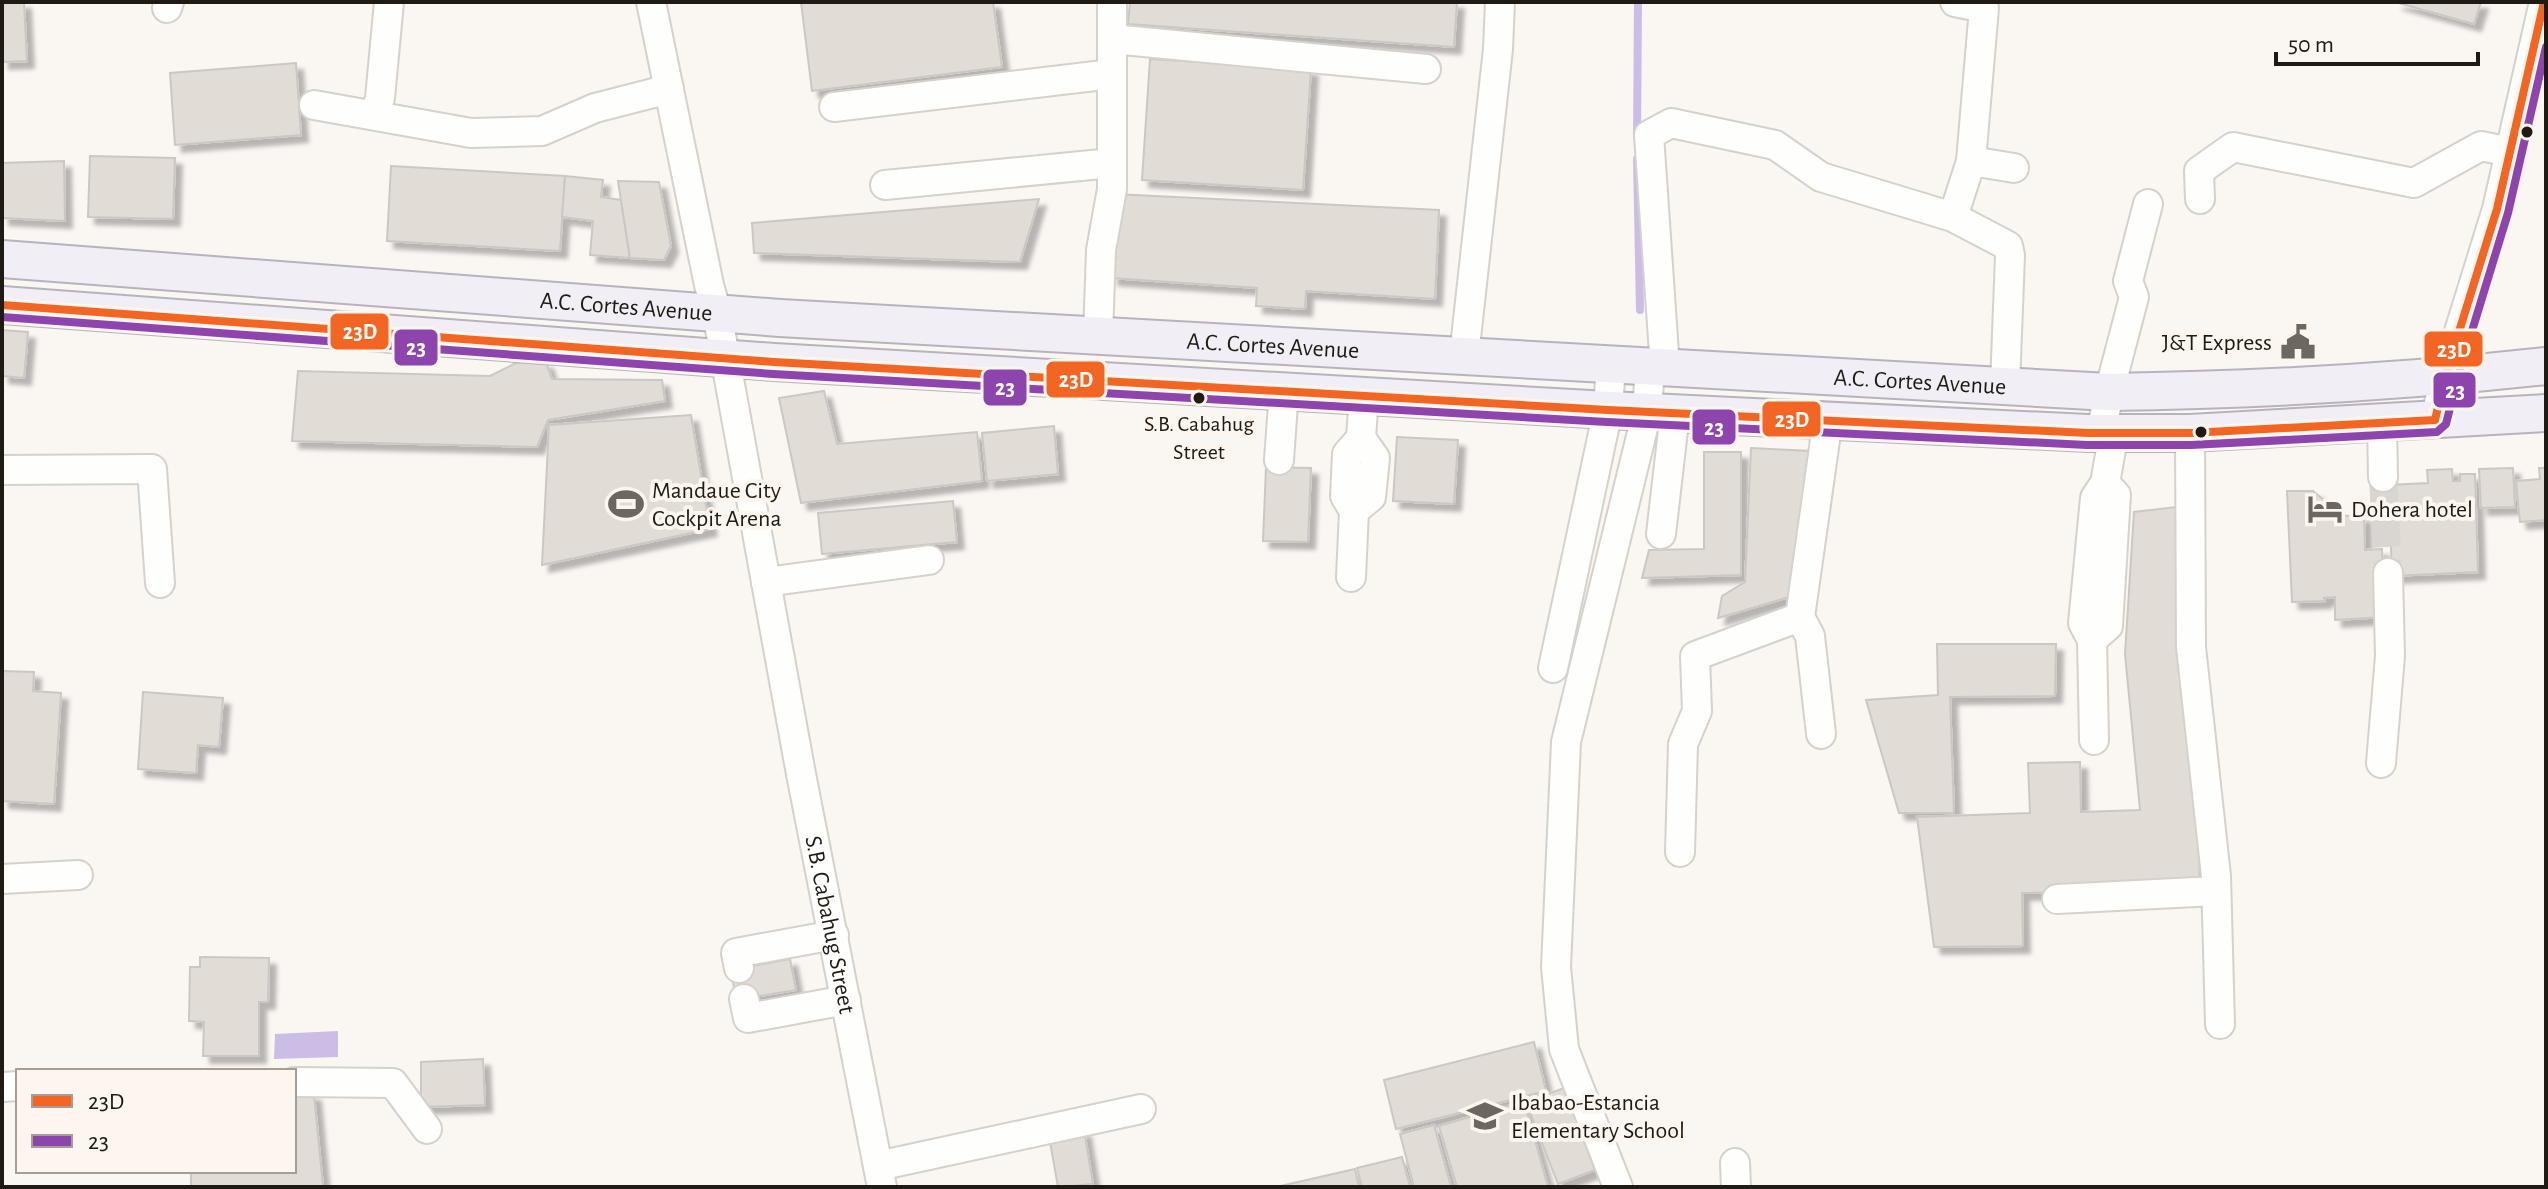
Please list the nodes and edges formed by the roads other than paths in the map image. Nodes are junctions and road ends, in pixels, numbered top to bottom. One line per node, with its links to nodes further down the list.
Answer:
1 (389, 2): 13 (street)
2 (651, 2): 10 (street, S.B. Cabahug Street)
3 (1112, 2): 7 (street)
4 (1500, 2): 28 (street)
5 (1955, 2): 15 (street)
6 (2544, 2): 14 (street)
7 (1112, 39): 8 (street); 9 (street)
8 (1426, 69)
9 (1112, 74): 12 (street); 16 (street)
10 (669, 89): 13 (street); 25 (street, S.B. Cabahug Street)
11 (314, 105): 13 (street)
12 (834, 107)
13 (375, 115)
14 (2510, 152): 19 (street); 33 (street)
15 (1971, 161): 17 (street); 21 (street)
16 (1112, 163): 18 (street); 27 (street)
17 (2014, 168)
18 (885, 185)
19 (2200, 199)
20 (2148, 204): 37 (street)
21 (1953, 217): 32 (street); 35 (street)
22 (2, 259): 23 (main road, A.C. Cortes Avenue)
23 (296, 280): 25 (main road, A.C. Cortes Avenue); 26 (main road)
24 (2, 305): 26 (main road, A.C. Cortes Avenue)
25 (717, 313): 27 (main road, A.C. Cortes Avenue); 29 (street, S.B. Cabahug Street)
26 (293, 328): 29 (main road, A.C. Cortes Avenue)
27 (1116, 337): 28 (main road, A.C. Cortes Avenue); 34 (main road)
28 (1464, 356): 30 (main road, A.C. Cortes Avenue)
29 (723, 357): 34 (main road, A.C. Cortes Avenue); 54 (street, S.B. Cabahug Street)
30 (1611, 364): 32 (main road, A.C. Cortes Avenue); 39 (street)
31 (2546, 366): 33 (main road, A.C. Cortes Avenue)
32 (1657, 367): 35 (main road, A.C. Cortes Avenue); 40 (street)
33 (2445, 377): 37 (main road, A.C. Cortes Avenue); 43 (street)
34 (1129, 383): 36 (main road, A.C. Cortes Avenue)
35 (2005, 386): 37 (main road, A.C. Cortes Avenue)
36 (1284, 390): 38 (main road, A.C. Cortes Avenue); 47 (street)
37 (2109, 392): 45 (street)
38 (1364, 395): 39 (main road, A.C. Cortes Avenue); 53 (street)
39 (1608, 410): 40 (main road, A.C. Cortes Avenue); 57 (street)
40 (1661, 412): 42 (main road, A.C. Cortes Avenue); 50 (street); 75 (street)
41 (2546, 413): 43 (main road, A.C. Cortes Avenue)
42 (1828, 419): 45 (main road, A.C. Cortes Avenue); 56 (street)
43 (2435, 420): 44 (main road, A.C. Cortes Avenue)
44 (2382, 424): 46 (main road, A.C. Cortes Avenue); 49 (street)
45 (2108, 433): 46 (main road, A.C. Cortes Avenue); 59 (street)
46 (2190, 433): 64 (street)
47 (1279, 460)
48 (2, 470): 55 (street)
49 (2383, 477)
50 (1661, 534)
51 (929, 560): 54 (street)
52 (2388, 573): 60 (street)
53 (1351, 577)
54 (766, 582): 66 (street, S.B. Cabahug Street)
55 (160, 583)
56 (1800, 617): 58 (street); 61 (street)
57 (1553, 668)
58 (1821, 734)
59 (2094, 740)
60 (2381, 763)
61 (1680, 852)
62 (78, 875): 63 (street)
63 (2, 879)
64 (2216, 891): 65 (street); 70 (street)
65 (2057, 899)
66 (834, 935): 67 (street); 69 (street, S.B. Cabahug Street)
67 (739, 968)
68 (744, 999): 69 (street)
69 (846, 1000): 74 (street, S.B. Cabahug Street)
70 (2220, 1024)
71 (296, 1082): 73 (street)
72 (1141, 1109): 74 (street)
73 (427, 1129)
74 (880, 1176)
75 (1618, 1187)

